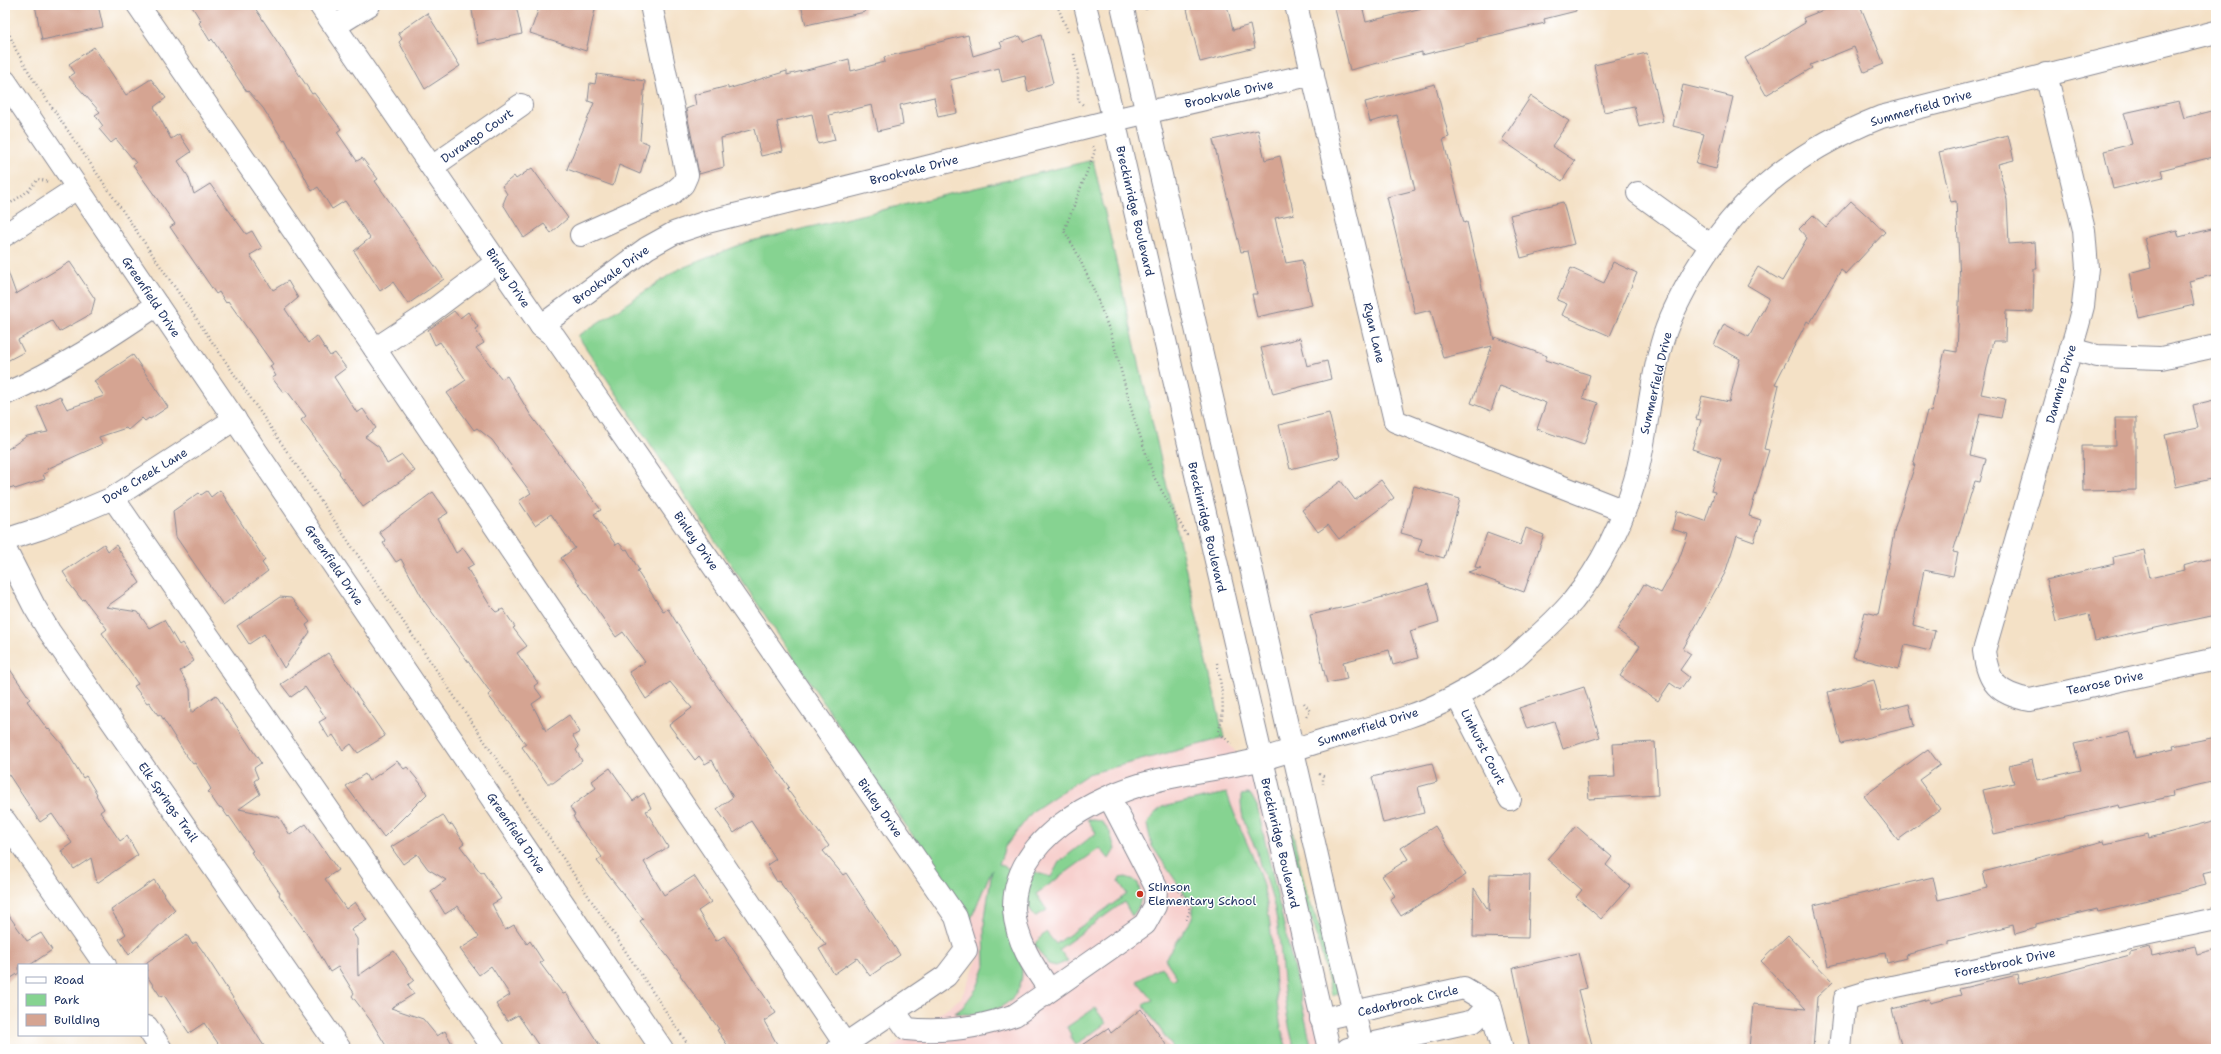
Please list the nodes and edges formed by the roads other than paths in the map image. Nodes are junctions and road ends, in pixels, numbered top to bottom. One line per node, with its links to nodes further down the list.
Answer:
1 (138, 5): 26 (street)
2 (320, 5): 8 (street, Binley Drive)
3 (369, 5): 8 (street)
4 (651, 5): 20 (street)
5 (1086, 5): 15 (street, Breckinridge Boulevard)
6 (1122, 5): 14 (street)
7 (1296, 5): 10 (street, Ryan Lane)
8 (335, 26): 16 (street, Binley Drive)
9 (2216, 32): 11 (street, Summerfield Drive)
10 (1313, 74): 14 (street, Brookvale Drive); 31 (street, Ryan Lane)
11 (2046, 74): 21 (street, Summerfield Drive); 27 (street, Danmire Drive)
12 (5, 81): 17 (street, Greenfield Drive)
13 (521, 105): 16 (street, Durango Court)
14 (1146, 113): 15 (street, Brookvale Drive); 37 (street)
15 (1114, 120): 24 (street, Brookvale Drive); 38 (street, Breckinridge Boulevard)
16 (432, 168): 22 (street, Binley Drive)
17 (77, 188): 19 (street); 23 (street, Greenfield Drive)
18 (1638, 193): 21 (street)
19 (5, 235)
20 (581, 236)
21 (1710, 245): 31 (street, Summerfield Drive)
22 (498, 262): 24 (street, Binley Drive); 26 (street)
23 (157, 305): 28 (street); 29 (street, Greenfield Drive)
24 (541, 326): 46 (street, Binley Drive)
25 (2216, 346): 27 (street)
26 (375, 349): 50 (street)
27 (2071, 349): 35 (street, Danmire Drive)
28 (5, 394)
29 (235, 419): 30 (street, Dove Creek Lane); 55 (street, Greenfield Drive)
30 (113, 498): 32 (street, Dove Creek Lane); 54 (street)
31 (1624, 511): 36 (street, Summerfield Drive)
32 (5, 540)
33 (5, 549): 53 (street, Elk Springs Trail)
34 (2216, 659): 35 (street, Tearose Drive)
35 (1997, 687)
36 (1457, 696): 37 (street, Summerfield Drive); 40 (street, Linhurst Court)
37 (1293, 749): 38 (street, Summerfield Drive); 47 (street)
38 (1261, 759): 39 (street, Summerfield Drive); 48 (street, Breckinridge Boulevard)
39 (1109, 797): 44 (street, Summerfield Drive); 44 (street)
40 (1510, 799)
41 (5, 821): 43 (street)
42 (2216, 919): 58 (street, Forestbrook Drive)
43 (104, 964)
44 (1050, 990): 46 (street)
45 (1490, 1004): 47 (street, Cedarbrook Circle); 51 (street); 57 (street)
46 (894, 1011): 50 (street, Binley Drive)
47 (1355, 1013): 48 (street, Cedarbrook Circle); 51 (street)
48 (1322, 1019): 56 (street, Breckinridge Boulevard)
49 (148, 1028): 52 (street)
50 (841, 1046)
51 (1358, 1048)
52 (162, 1049)
53 (340, 1049)
54 (494, 1049)
55 (662, 1049)
56 (1329, 1049)
57 (1502, 1049)
58 (1840, 1049)

